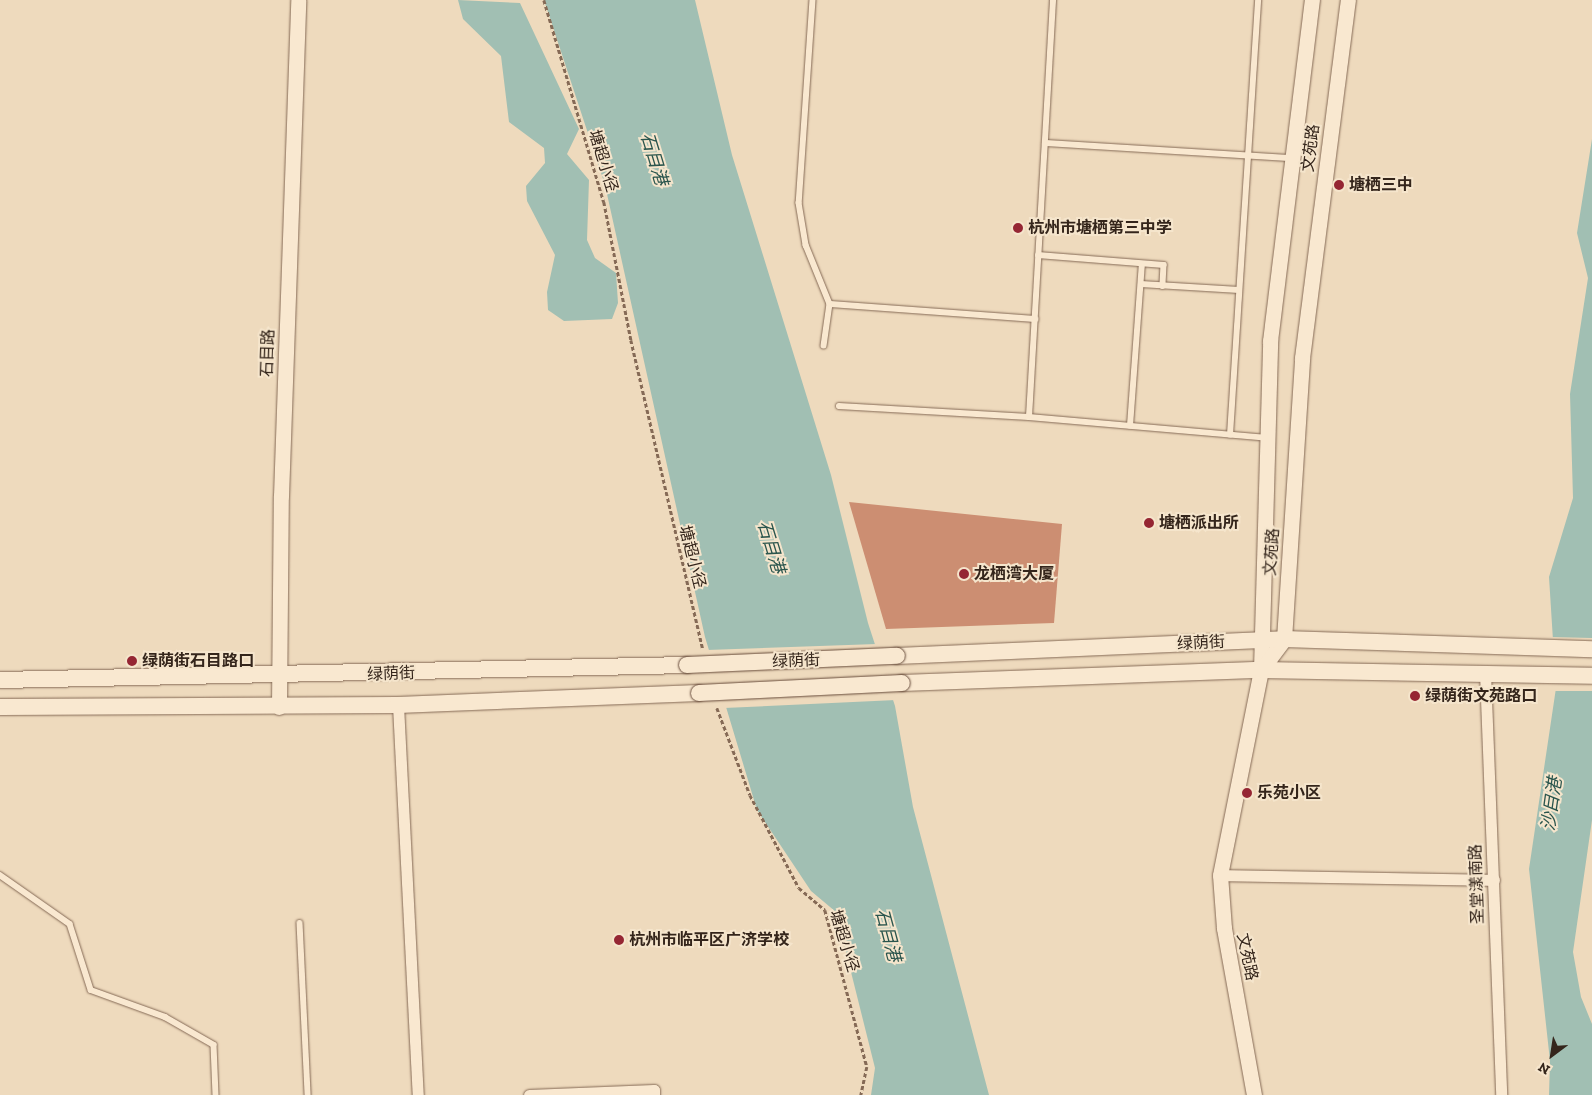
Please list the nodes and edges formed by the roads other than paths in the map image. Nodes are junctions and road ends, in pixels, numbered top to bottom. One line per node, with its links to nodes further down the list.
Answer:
1 (298, 0): 29 (street, 石目路)
2 (813, 0): 15 (lane)
3 (1054, 0): 7 (lane)
4 (1258, 0): 8 (lane)
5 (1312, 0): 9 (street)
6 (1348, 0): 23 (street, 文苑路)
7 (1045, 143): 8 (lane); 10 (lane)
8 (1248, 155): 9 (lane); 14 (lane)
9 (1292, 158): 22 (street)
10 (1038, 255): 11 (lane); 16 (lane)
11 (1142, 264): 12 (lane); 13 (lane)
12 (1141, 284): 13 (lane); 20 (lane)
13 (1163, 286): 14 (lane)
14 (1240, 290): 21 (lane)
15 (830, 304): 16 (lane); 17 (lane)
16 (1035, 319): 19 (lane)
17 (824, 346)
18 (839, 406): 19 (lane)
19 (1029, 417): 20 (lane)
20 (1130, 426): 21 (lane)
21 (1230, 435): 22 (lane)
22 (1267, 438): 24 (street)
23 (1284, 639): 24 (main road, 绿荫街); 25 (main road, 绿荫街); 26 (street, 文苑路)
24 (1262, 640): 26 (street); 29 (main road, 绿荫街, bridge)
25 (1592, 649)
26 (1261, 670): 27 (main road, 绿荫街); 31 (main road, 绿荫街, bridge); 35 (street, 文苑路)
27 (1485, 672): 28 (main road, 绿荫街); 36 (street, 圣堂漾南路)
28 (1592, 676)
29 (280, 678): 30 (main road, 绿荫街); 33 (street, 石目路)
30 (0, 680)
31 (398, 705): 33 (main road, 绿荫街); 40 (street)
32 (0, 707): 33 (main road, 绿荫街)
33 (279, 707)
34 (0, 875): 38 (lane)
35 (1220, 875): 36 (street); 43 (street, 文苑路)
36 (1494, 880): 44 (street, 圣堂漾南路)
37 (300, 923): 39 (lane)
38 (216, 1095)
39 (308, 1095)
40 (418, 1095)
41 (529, 1095): 42 (street)
42 (654, 1095)
43 (1254, 1095)
44 (1501, 1095)

